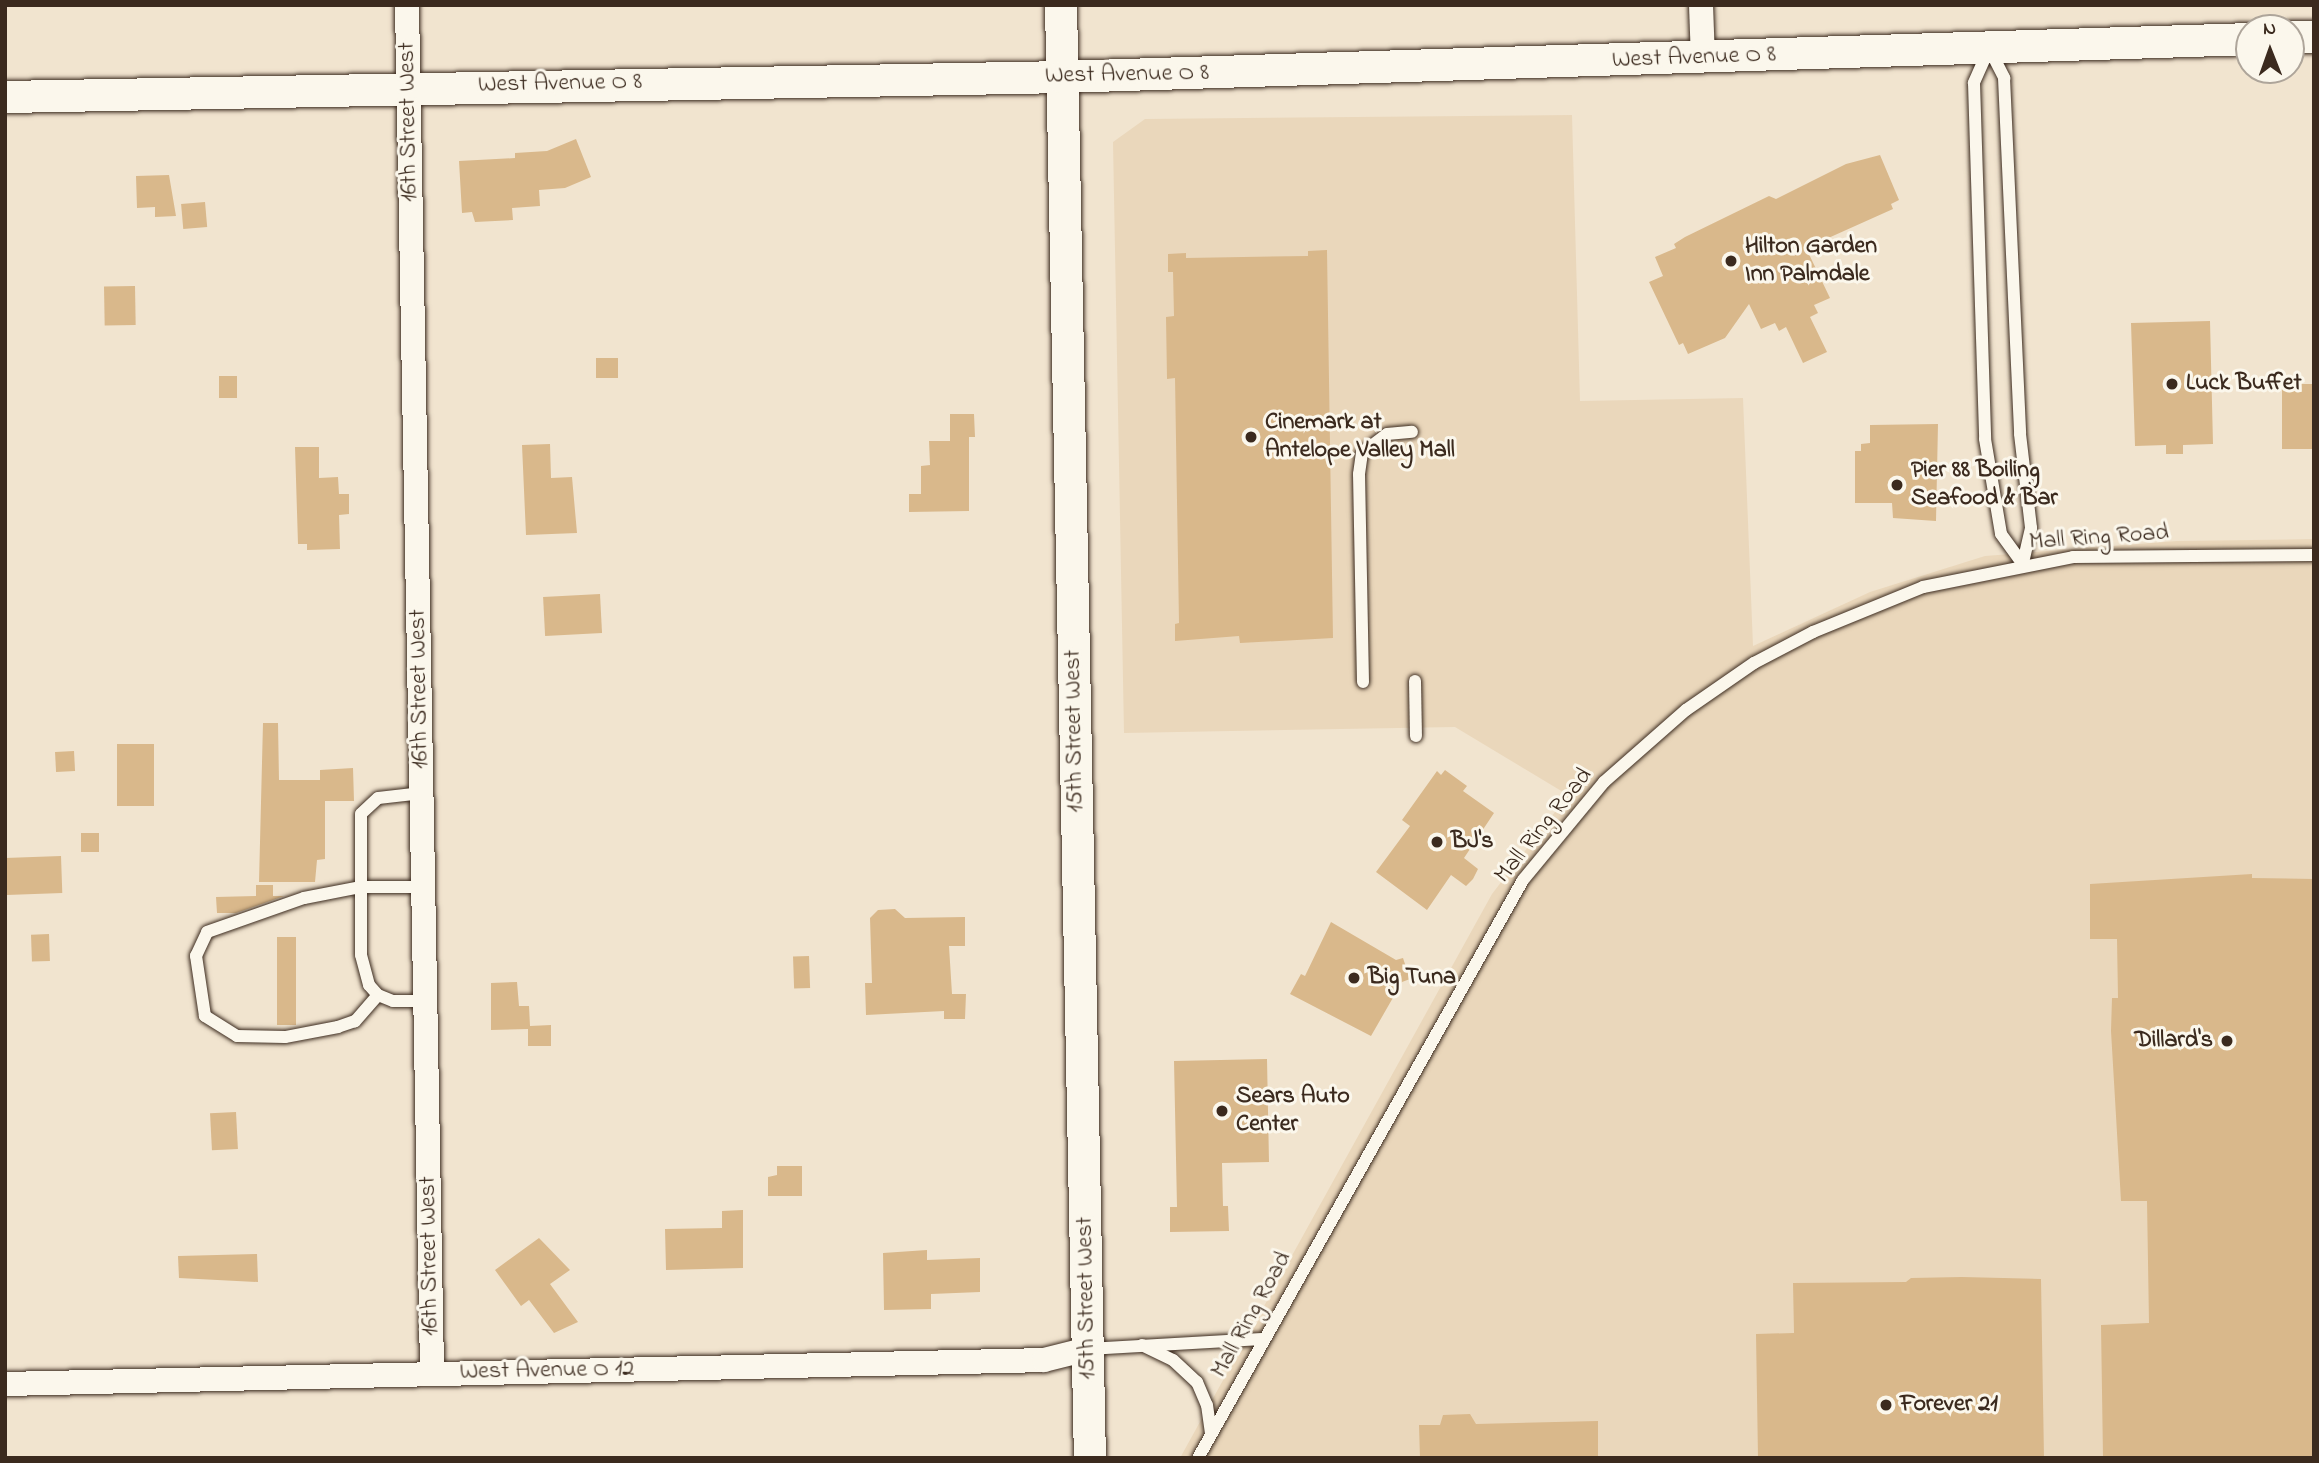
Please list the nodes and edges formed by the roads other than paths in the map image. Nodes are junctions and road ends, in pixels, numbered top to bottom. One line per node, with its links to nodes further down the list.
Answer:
1 (407, 5): 8 (street, 16th Street West)
2 (1061, 5): 7 (street, 15th Street West)
3 (1701, 5): 6 (street)
4 (2235, 39): 5 (street, West Avenue O 8)
5 (1989, 47): 6 (street, West Avenue O 8); 12 (lane); 12 (lane)
6 (1703, 59): 7 (street, West Avenue O 8)
7 (1062, 76): 8 (street, West Avenue O 8); 23 (street, 15th Street West)
8 (408, 86): 9 (street, West Avenue O 8); 16 (street, 16th Street West)
9 (5, 97)
10 (1412, 432): 13 (lane)
11 (2314, 555): 12 (lane, Mall Ring Road)
12 (2023, 564): 21 (lane, Mall Ring Road)
13 (1363, 681)
14 (1415, 681): 15 (lane)
15 (1416, 736)
16 (422, 793): 17 (lane); 18 (street, 16th Street West)
17 (360, 887): 18 (lane); 19 (lane); 19 (lane)
18 (424, 887): 20 (street, 16th Street West)
19 (378, 995): 20 (lane)
20 (426, 1001): 24 (street, 16th Street West)
21 (1262, 1339): 22 (lane); 26 (lane, Mall Ring Road)
22 (1139, 1344): 23 (lane); 26 (lane)
23 (1088, 1349): 24 (street, West Avenue O 12); 27 (street, 15th Street West)
24 (432, 1373): 25 (street, West Avenue O 12)
25 (5, 1384)
26 (1211, 1433): 28 (lane, Mall Ring Road)
27 (1090, 1458)
28 (1198, 1458)

